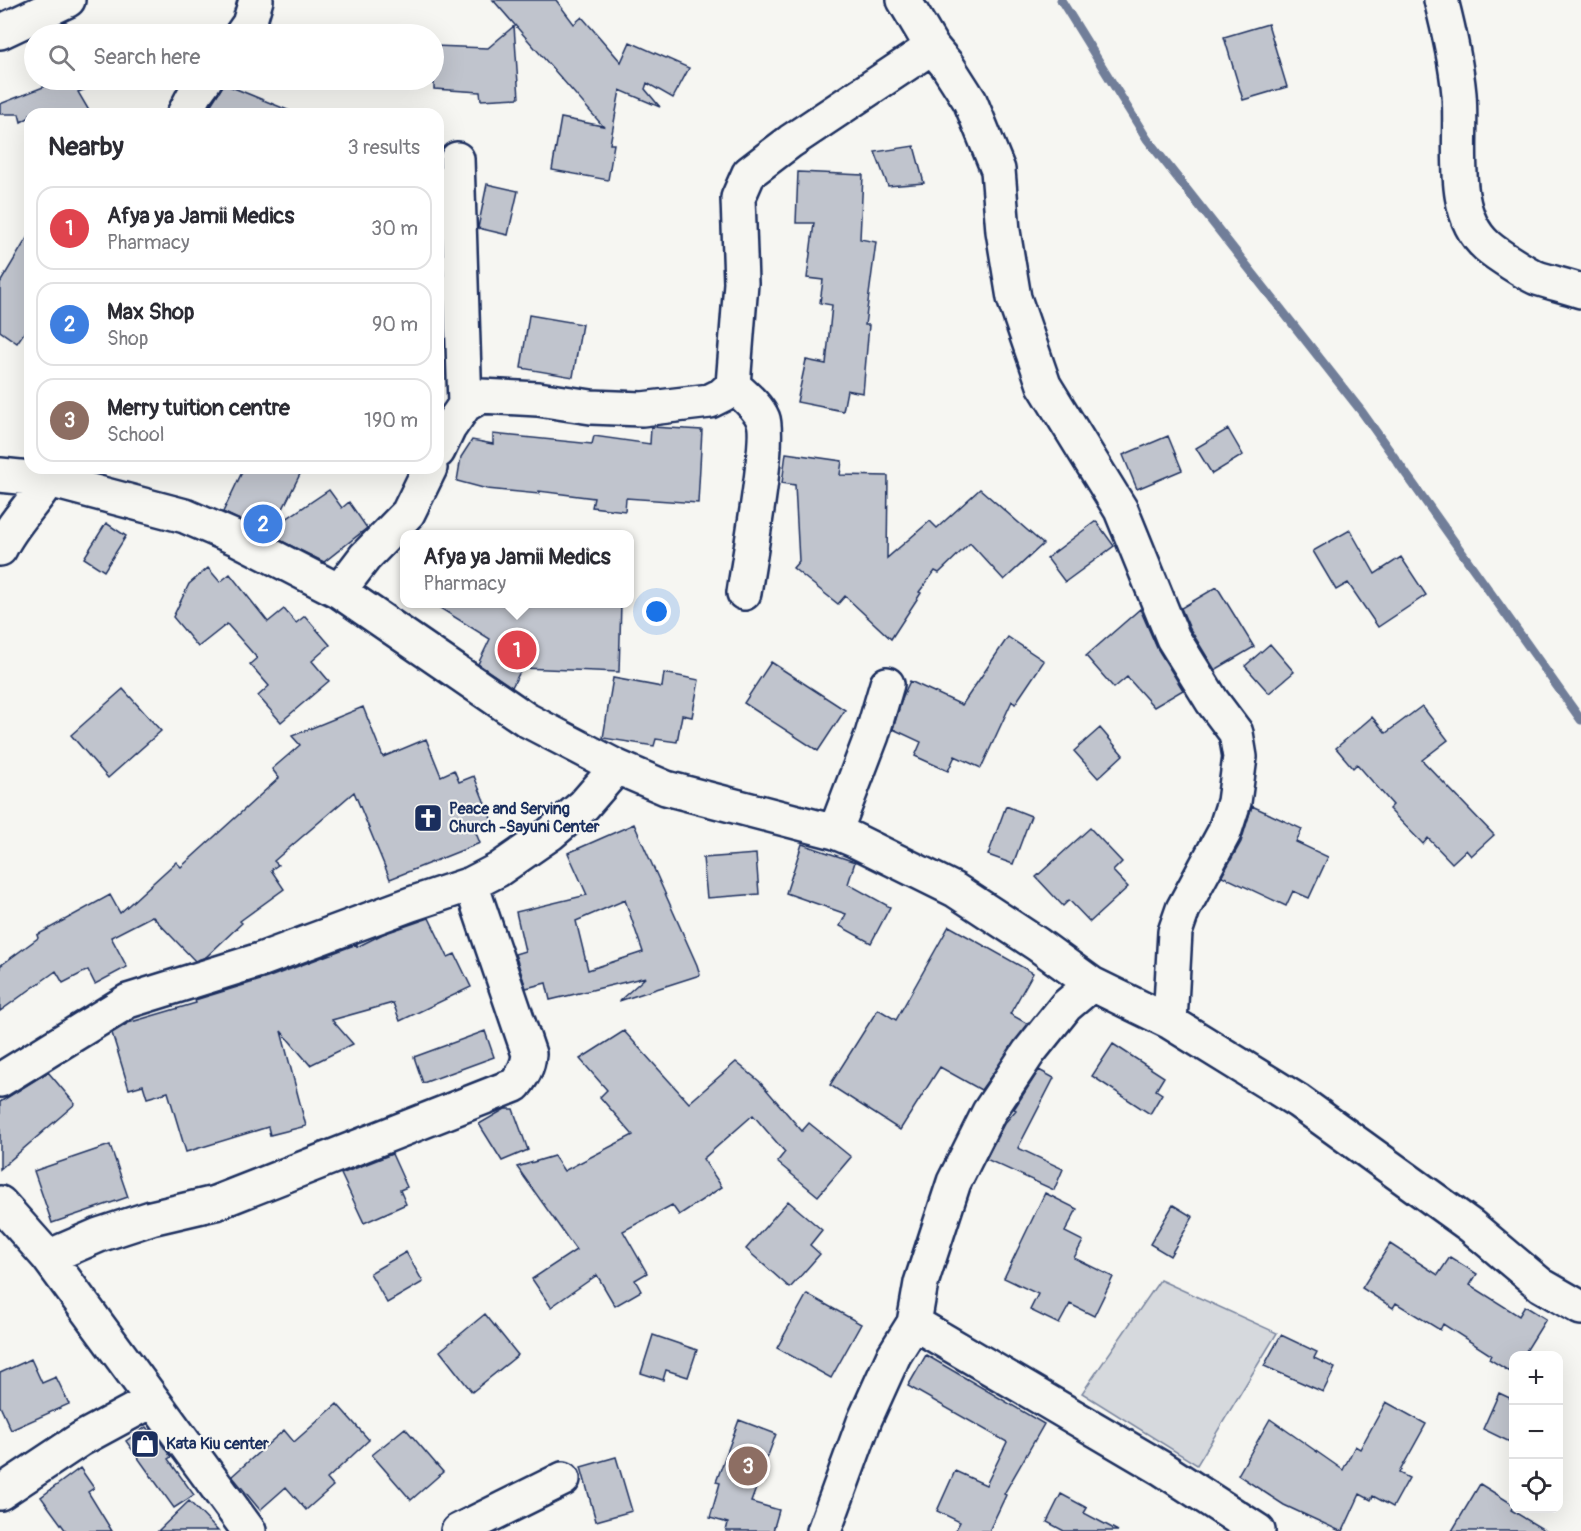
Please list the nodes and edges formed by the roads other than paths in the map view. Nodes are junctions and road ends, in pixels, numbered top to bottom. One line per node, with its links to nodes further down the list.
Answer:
1 (66, 0): 6 (street)
2 (256, 0): 5 (street)
3 (904, 0): 7 (street)
4 (1441, 0): 11 (street)
5 (249, 24)
6 (0, 32)
7 (932, 47): 12 (street); 26 (street)
8 (198, 90): 9 (street)
9 (187, 108)
10 (457, 159): 13 (street)
11 (1581, 291)
12 (733, 385): 13 (street); 20 (street)
13 (465, 405): 14 (street)
14 (444, 438)
15 (52, 474): 17 (street); 18 (street); 19 (street)
16 (427, 474): 19 (street)
17 (0, 475)
18 (0, 549)
19 (339, 591): 22 (street)
20 (744, 593)
21 (887, 684): 23 (street)
22 (617, 767): 23 (street); 24 (street)
23 (835, 832): 25 (street)
24 (471, 884): 27 (street); 29 (street)
25 (1092, 984): 26 (street); 31 (street)
26 (1170, 1022): 30 (street)
27 (0, 1080)
28 (0, 1203): 29 (street)
29 (48, 1257): 32 (street)
30 (1581, 1308)
31 (914, 1323): 37 (street); 38 (street)
32 (153, 1400): 34 (street); 35 (street)
33 (563, 1479): 36 (street)
34 (0, 1493)
35 (249, 1531)
36 (458, 1531)
37 (824, 1531)
38 (1258, 1531)

